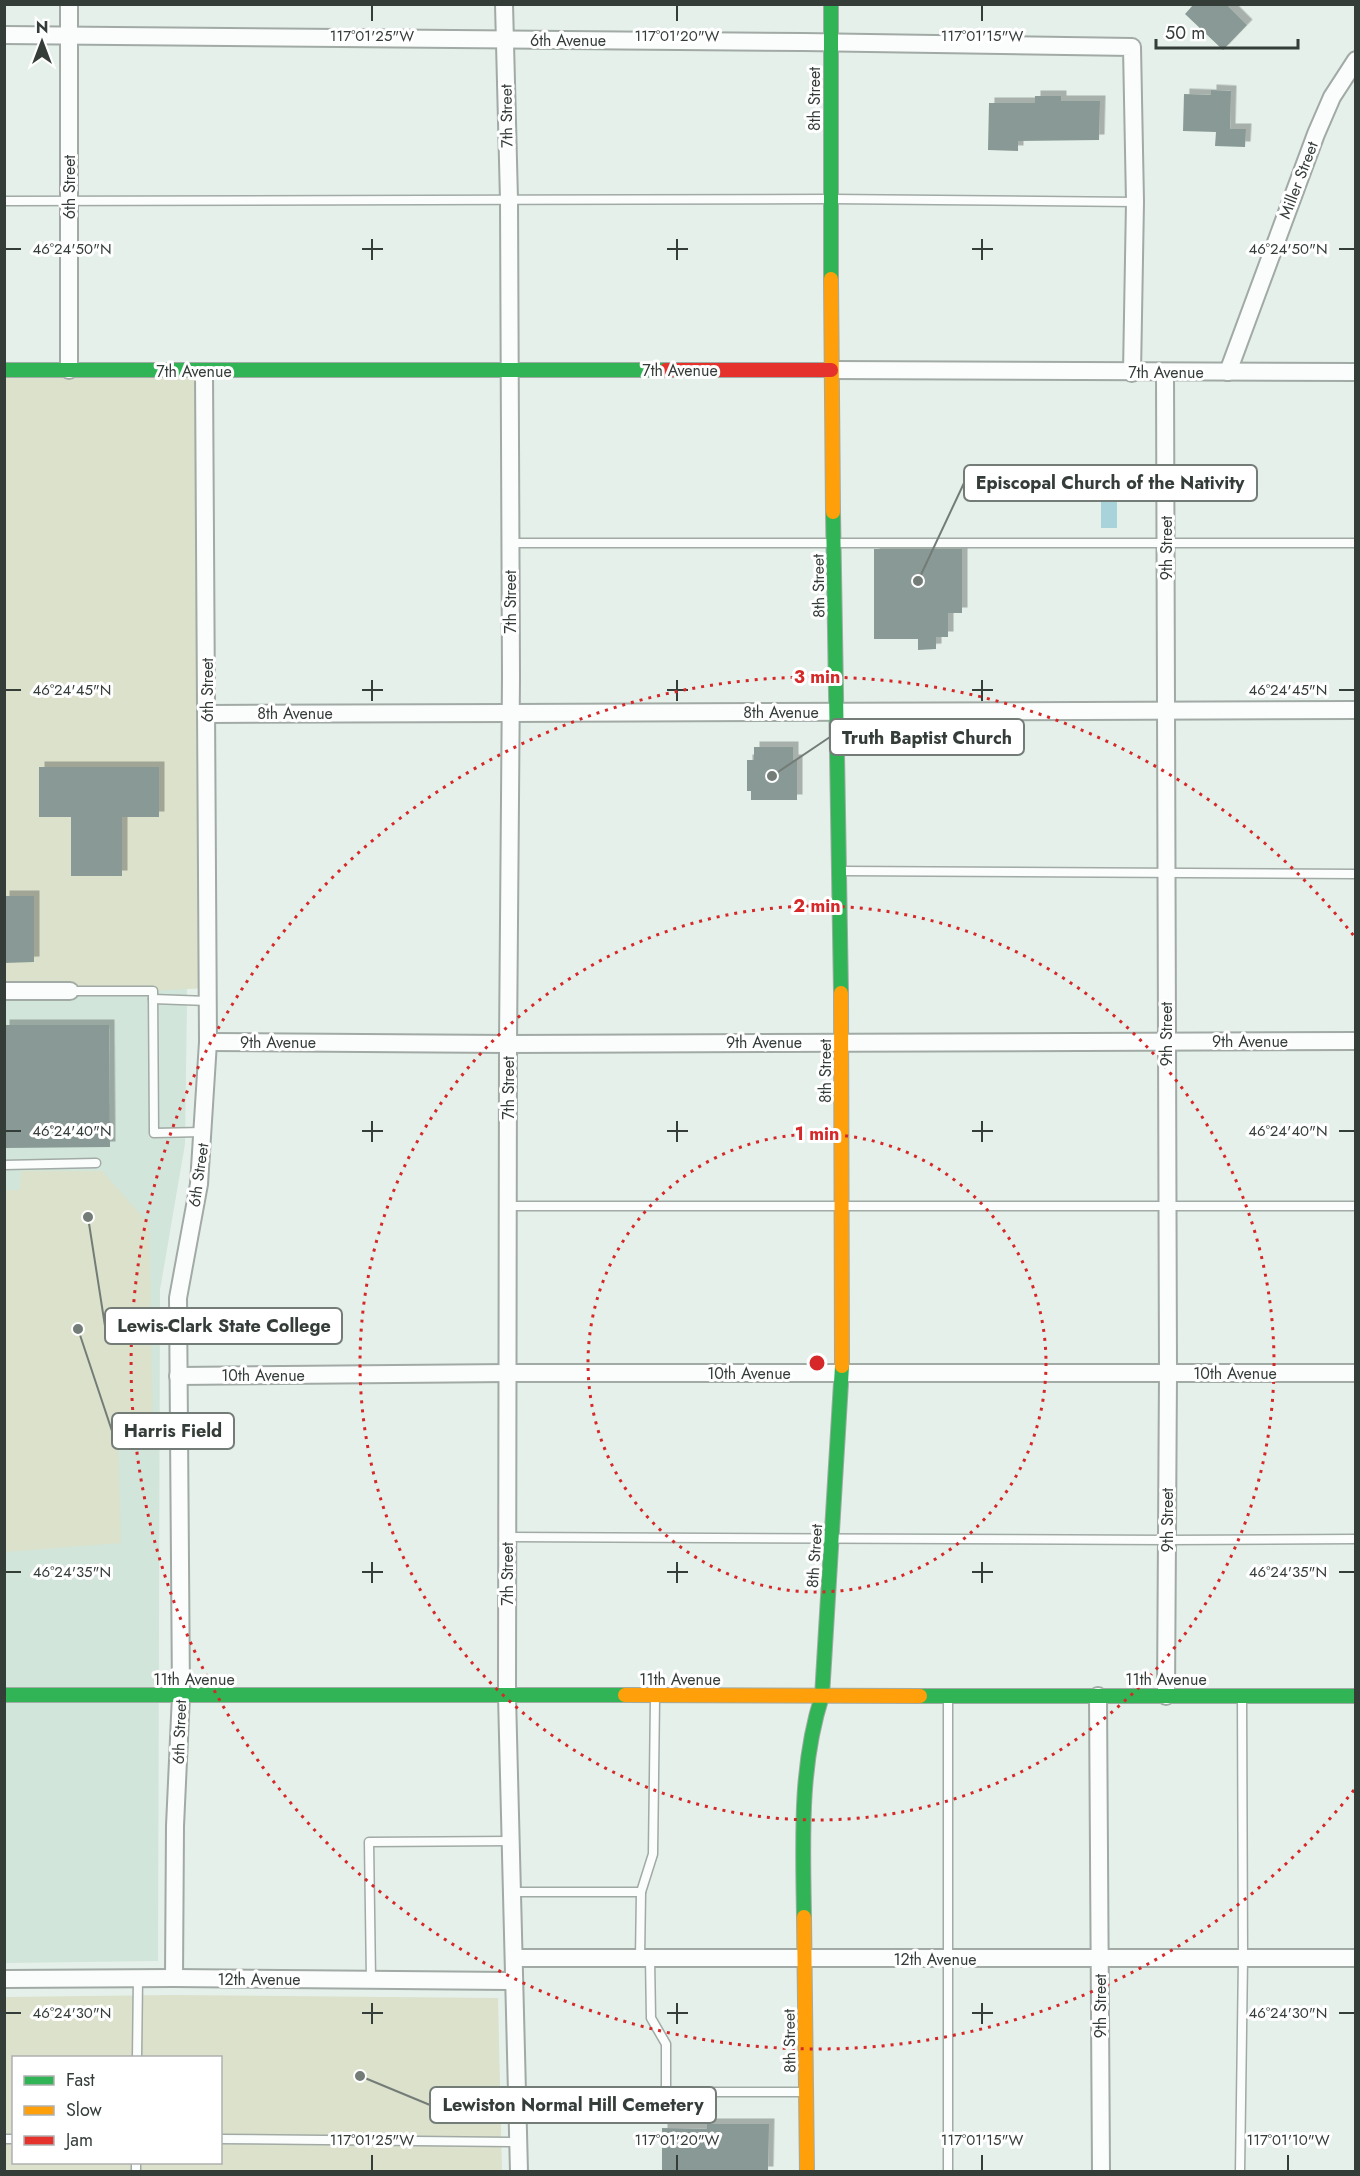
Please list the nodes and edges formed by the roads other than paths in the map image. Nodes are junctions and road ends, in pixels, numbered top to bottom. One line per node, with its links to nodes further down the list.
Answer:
1 (69, 4): 5 (street, 6th Street)
2 (504, 4): 6 (street, 7th Street)
3 (831, 4): 7 (main road, 8th Street)
4 (4, 35): 5 (street, 6th Avenue)
5 (69, 35): 6 (street, 6th Avenue); 12 (street, 6th Street)
6 (505, 39): 7 (street, 6th Avenue); 9 (street, 7th Street)
7 (831, 42): 10 (main road, 8th Street); 13 (street, 6th Avenue)
8 (1356, 60): 21 (street, Miller Street)
9 (508, 200): 10 (lane); 12 (lane); 14 (street, 7th Street)
10 (831, 200): 13 (lane); 17 (main road, 8th Street)
11 (4, 201): 12 (lane)
12 (69, 201): 16 (street, 6th Street)
13 (1135, 202): 19 (street)
14 (508, 369): 17 (main road, 7th Avenue); 18 (main road, 7th Avenue); 24 (street, 7th Street)
15 (4, 370): 16 (main road, 7th Avenue)
16 (69, 370): 18 (main road, 7th Avenue)
17 (831, 370): 19 (street, 7th Avenue); 23 (main road, 8th Street)
18 (204, 372): 31 (street, 6th Street)
19 (1132, 372): 20 (street, 7th Avenue)
20 (1165, 372): 21 (street, 7th Avenue); 25 (street, 9th Street)
21 (1228, 372): 22 (street, 7th Avenue)
22 (1356, 372)
23 (834, 542): 24 (lane); 25 (lane); 30 (main road, 8th Street)
24 (510, 543): 29 (street, 7th Street)
25 (1166, 543): 26 (lane); 27 (street, 9th Street)
26 (1356, 543)
27 (1166, 710): 28 (street, 8th Avenue); 30 (street, 8th Avenue); 33 (street, 9th Street)
28 (1356, 710)
29 (511, 712): 30 (street, 8th Avenue); 31 (street, 8th Avenue); 43 (street, 7th Street)
30 (837, 712): 32 (main road, 8th Street)
31 (207, 714): 38 (street, 6th Street)
32 (839, 870): 33 (lane); 42 (main road, 8th Street)
33 (1166, 872): 34 (lane); 39 (street, 9th Street)
34 (1356, 874)
35 (4, 991): 36 (street)
36 (70, 991): 37 (lane)
37 (153, 999): 38 (lane); 44 (lane)
38 (208, 1001): 41 (street, 6th Street)
39 (1166, 1041): 40 (street, 9th Avenue); 42 (street, 9th Avenue); 50 (street, 9th Street)
40 (1356, 1041)
41 (208, 1042): 43 (street, 9th Avenue); 44 (street, 6th Street)
42 (842, 1042): 43 (street, 9th Avenue); 48 (main road, 8th Street)
43 (508, 1044): 47 (street, 7th Street)
44 (203, 1132): 55 (street, 6th Street)
45 (96, 1163): 46 (lane)
46 (4, 1165)
47 (508, 1206): 48 (lane); 51 (street, 7th Street)
48 (842, 1206): 50 (lane); 52 (main road, 8th Street)
49 (1356, 1206): 50 (lane)
50 (1167, 1207): 53 (street, 9th Street)
51 (508, 1373): 52 (street, 10th Avenue); 55 (street, 10th Avenue); 56 (street, 7th Street)
52 (842, 1373): 53 (street, 10th Avenue); 57 (main road, 8th Street)
53 (1168, 1373): 54 (street, 10th Avenue); 59 (street, 9th Street)
54 (1356, 1373)
55 (178, 1376): 61 (street, 6th Street)
56 (507, 1537): 57 (lane); 62 (street, 7th Street)
57 (832, 1537): 59 (lane); 64 (main road, 8th Street)
58 (1356, 1539): 59 (lane)
59 (1167, 1540): 67 (street, 9th Street)
60 (4, 1695): 61 (main road, 11th Avenue)
61 (181, 1695): 62 (main road, 11th Avenue); 81 (street, 6th Street)
62 (507, 1696): 63 (main road, 11th Avenue); 70 (street, 7th Street)
63 (655, 1696): 64 (main road, 11th Avenue); 72 (lane)
64 (822, 1696): 65 (main road, 11th Avenue); 75 (main road, 8th Street)
65 (948, 1696): 66 (main road, 11th Avenue); 77 (lane)
66 (1098, 1696): 67 (main road, 11th Avenue); 79 (street, 9th Street)
67 (1166, 1696): 68 (main road, 11th Avenue)
68 (1242, 1696): 69 (main road, 11th Avenue); 78 (lane)
69 (1356, 1696)
70 (511, 1841): 71 (street, 7th Street); 83 (lane)
71 (513, 1892): 72 (lane); 73 (street, 7th Street)
72 (641, 1892): 74 (lane)
73 (515, 1958): 74 (street, 12th Avenue); 84 (street, 7th Street)
74 (645, 1958): 75 (street, 12th Avenue); 86 (lane)
75 (804, 1958): 77 (street, 12th Avenue); 87 (main road, 8th Street)
76 (1356, 1958): 78 (street, 12th Avenue)
77 (947, 1959): 79 (street, 12th Avenue); 93 (lane)
78 (1243, 1959): 79 (street, 12th Avenue); 95 (lane)
79 (1100, 1960): 94 (street, 9th Street)
80 (138, 1978): 81 (street, 12th Avenue); 82 (street, 12th Avenue); 85 (lane)
81 (174, 1978): 83 (street, 12th Avenue)
82 (4, 1979)
83 (371, 1980): 84 (street, 12th Avenue)
84 (514, 1981): 88 (street, 7th Street)
85 (137, 2056)
86 (666, 2092): 87 (lane); 88 (lane)
87 (806, 2092): 92 (main road, 8th Street)
88 (517, 2104): 90 (street, 7th Street)
89 (222, 2139): 90 (lane)
90 (518, 2142): 91 (street, 7th Street)
91 (519, 2172)
92 (807, 2172)
93 (948, 2172)
94 (1101, 2172)
95 (1240, 2172)

